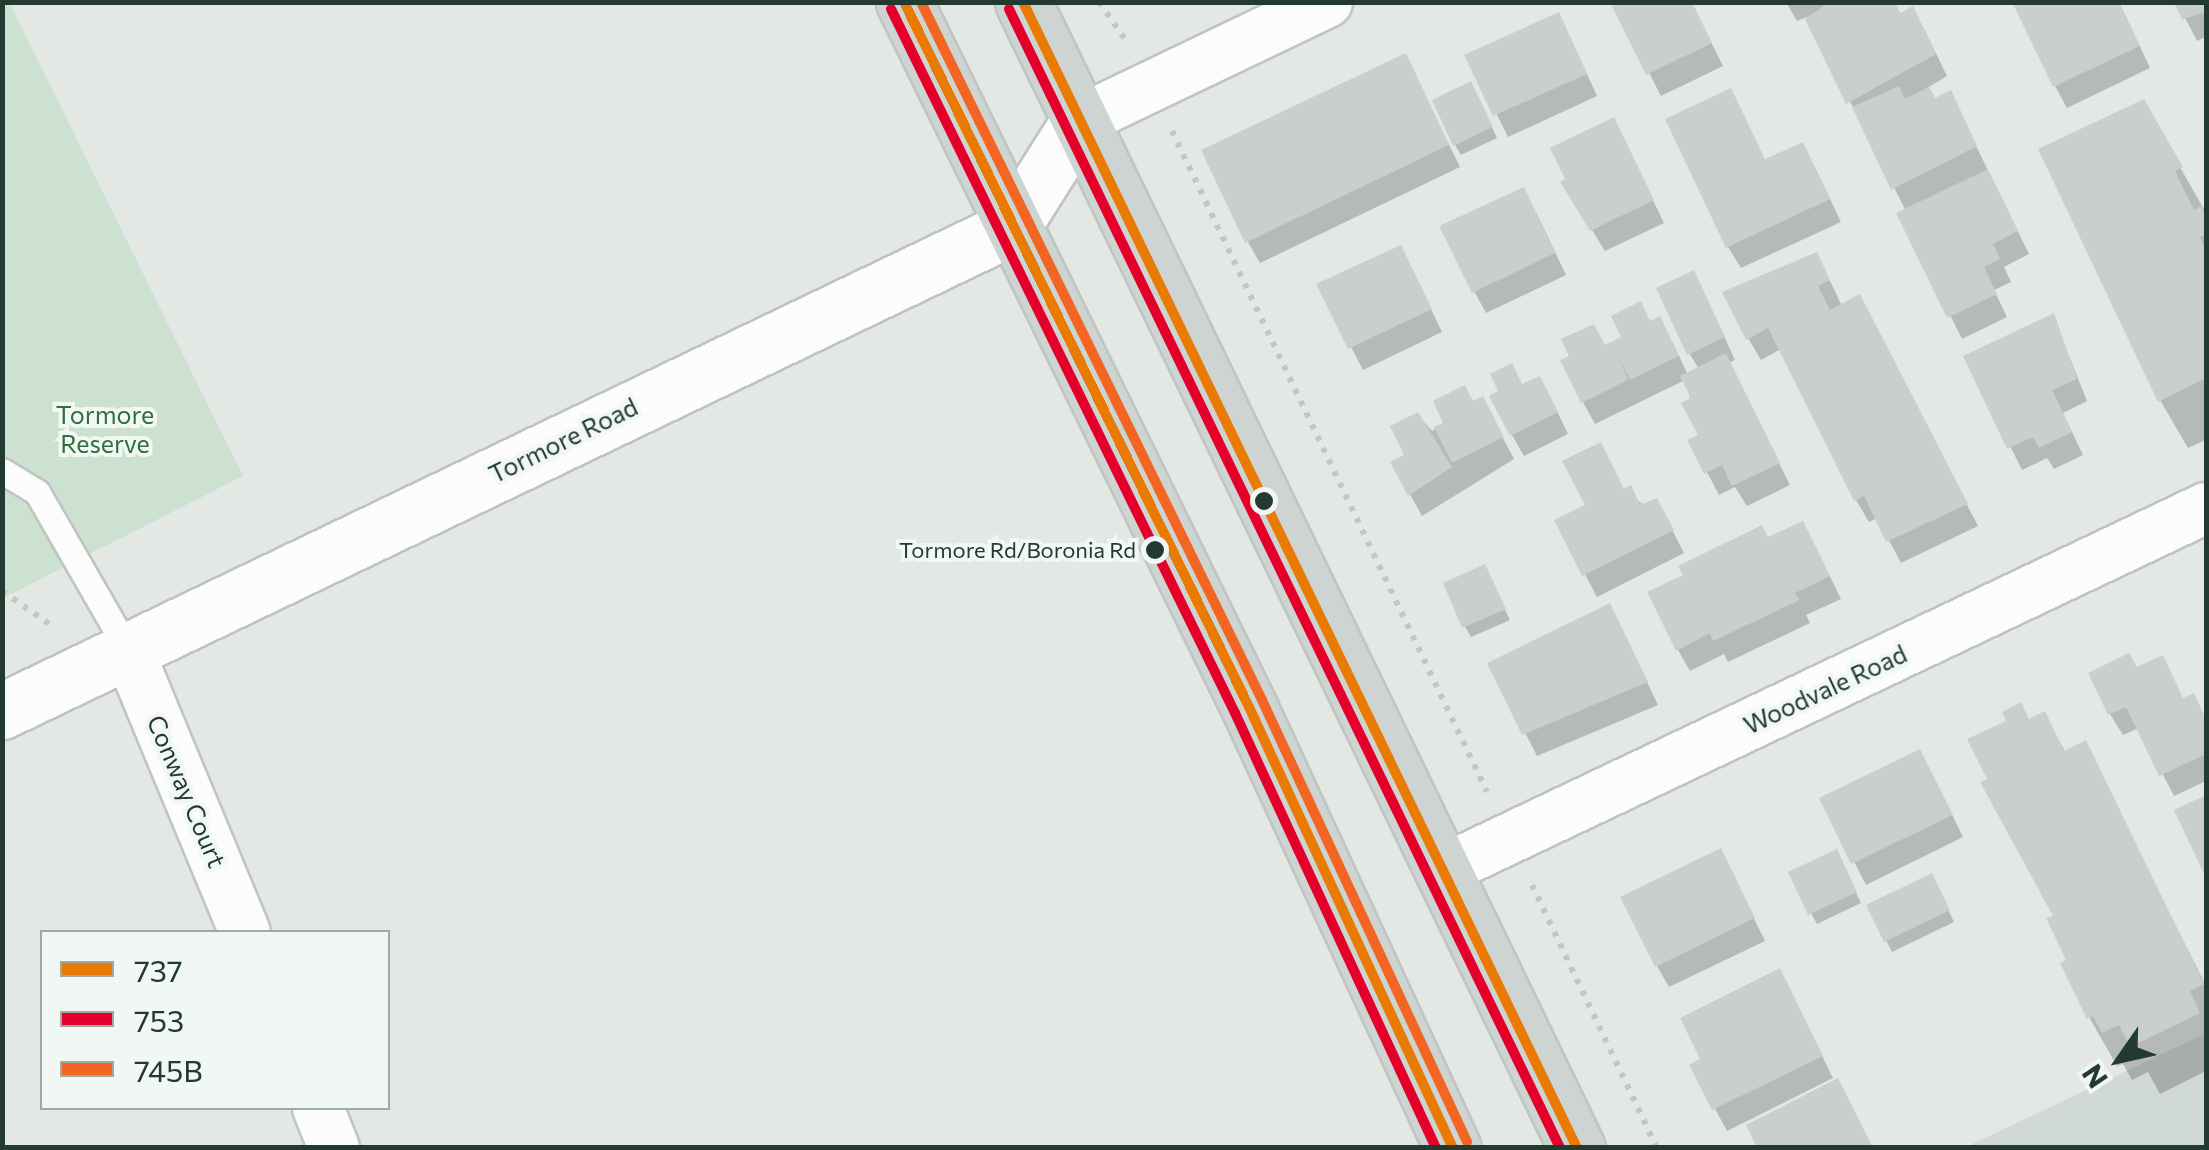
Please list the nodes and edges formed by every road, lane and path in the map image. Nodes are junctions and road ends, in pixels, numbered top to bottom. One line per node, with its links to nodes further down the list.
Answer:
1 (904, 2): 10 (main road)
2 (1023, 2): 9 (main road)
3 (1099, 2): 6 (path)
4 (1108, 2): 6 (path)
5 (1327, 2): 9 (street)
6 (1119, 26): 7 (path)
7 (1130, 50)
8 (1164, 116): 17 (path)
9 (1079, 121): 10 (street); 18 (main road)
10 (1012, 227): 15 (street, Tormore Road); 23 (main road)
11 (2, 471): 15 (lane)
12 (2206, 508): 18 (street, Woodvale Road)
13 (2, 591): 14 (path)
14 (52, 625)
15 (128, 650): 16 (street, Tormore Road); 20 (street, Conway Court)
16 (2, 710)
17 (1489, 796)
18 (1443, 870): 24 (main road)
19 (1528, 877): 25 (path)
20 (244, 930)
21 (319, 1110): 22 (street)
22 (334, 1148)
23 (1453, 1148)
24 (1577, 1148)
25 (1657, 1148)

